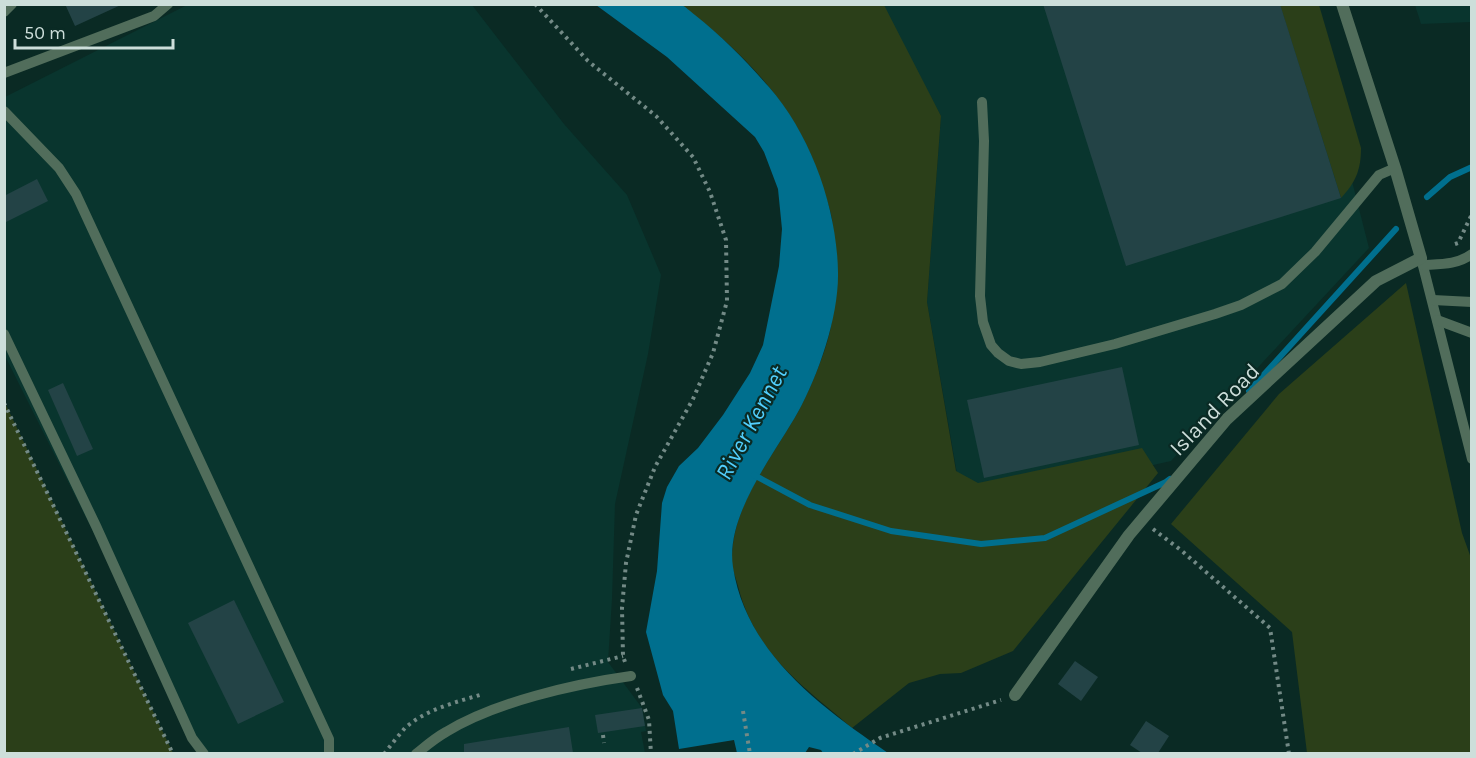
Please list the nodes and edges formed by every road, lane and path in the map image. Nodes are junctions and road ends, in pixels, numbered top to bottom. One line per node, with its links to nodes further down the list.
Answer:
1 (12, 4): 5 (lane)
2 (168, 4): 6 (lane)
3 (535, 4): 22 (path)
4 (1342, 4): 9 (street)
5 (4, 12)
6 (4, 73)
7 (982, 102): 9 (lane)
8 (4, 111): 30 (lane)
9 (1395, 168): 13 (street)
10 (1472, 214): 11 (path)
11 (1449, 247)
12 (1472, 254): 13 (lane)
13 (1422, 261): 14 (lane); 21 (street, Island Road)
14 (1433, 300): 15 (lane); 16 (lane)
15 (1472, 302)
16 (1437, 320): 17 (lane); 20 (lane)
17 (1472, 333)
18 (4, 334): 29 (lane)
19 (4, 403): 28 (path)
20 (1472, 459)
21 (1142, 520): 23 (street, Island Road); 36 (path)
22 (631, 676): 32 (lane); 33 (path)
23 (1015, 695): 35 (path)
24 (743, 711): 34 (path)
25 (406, 727): 31 (path)
26 (603, 735): 27 (path)
27 (604, 743)
28 (172, 753)
29 (204, 753)
30 (329, 753)
31 (384, 753)
32 (416, 753)
33 (651, 753)
34 (750, 753)
35 (853, 753)
36 (1289, 753)

